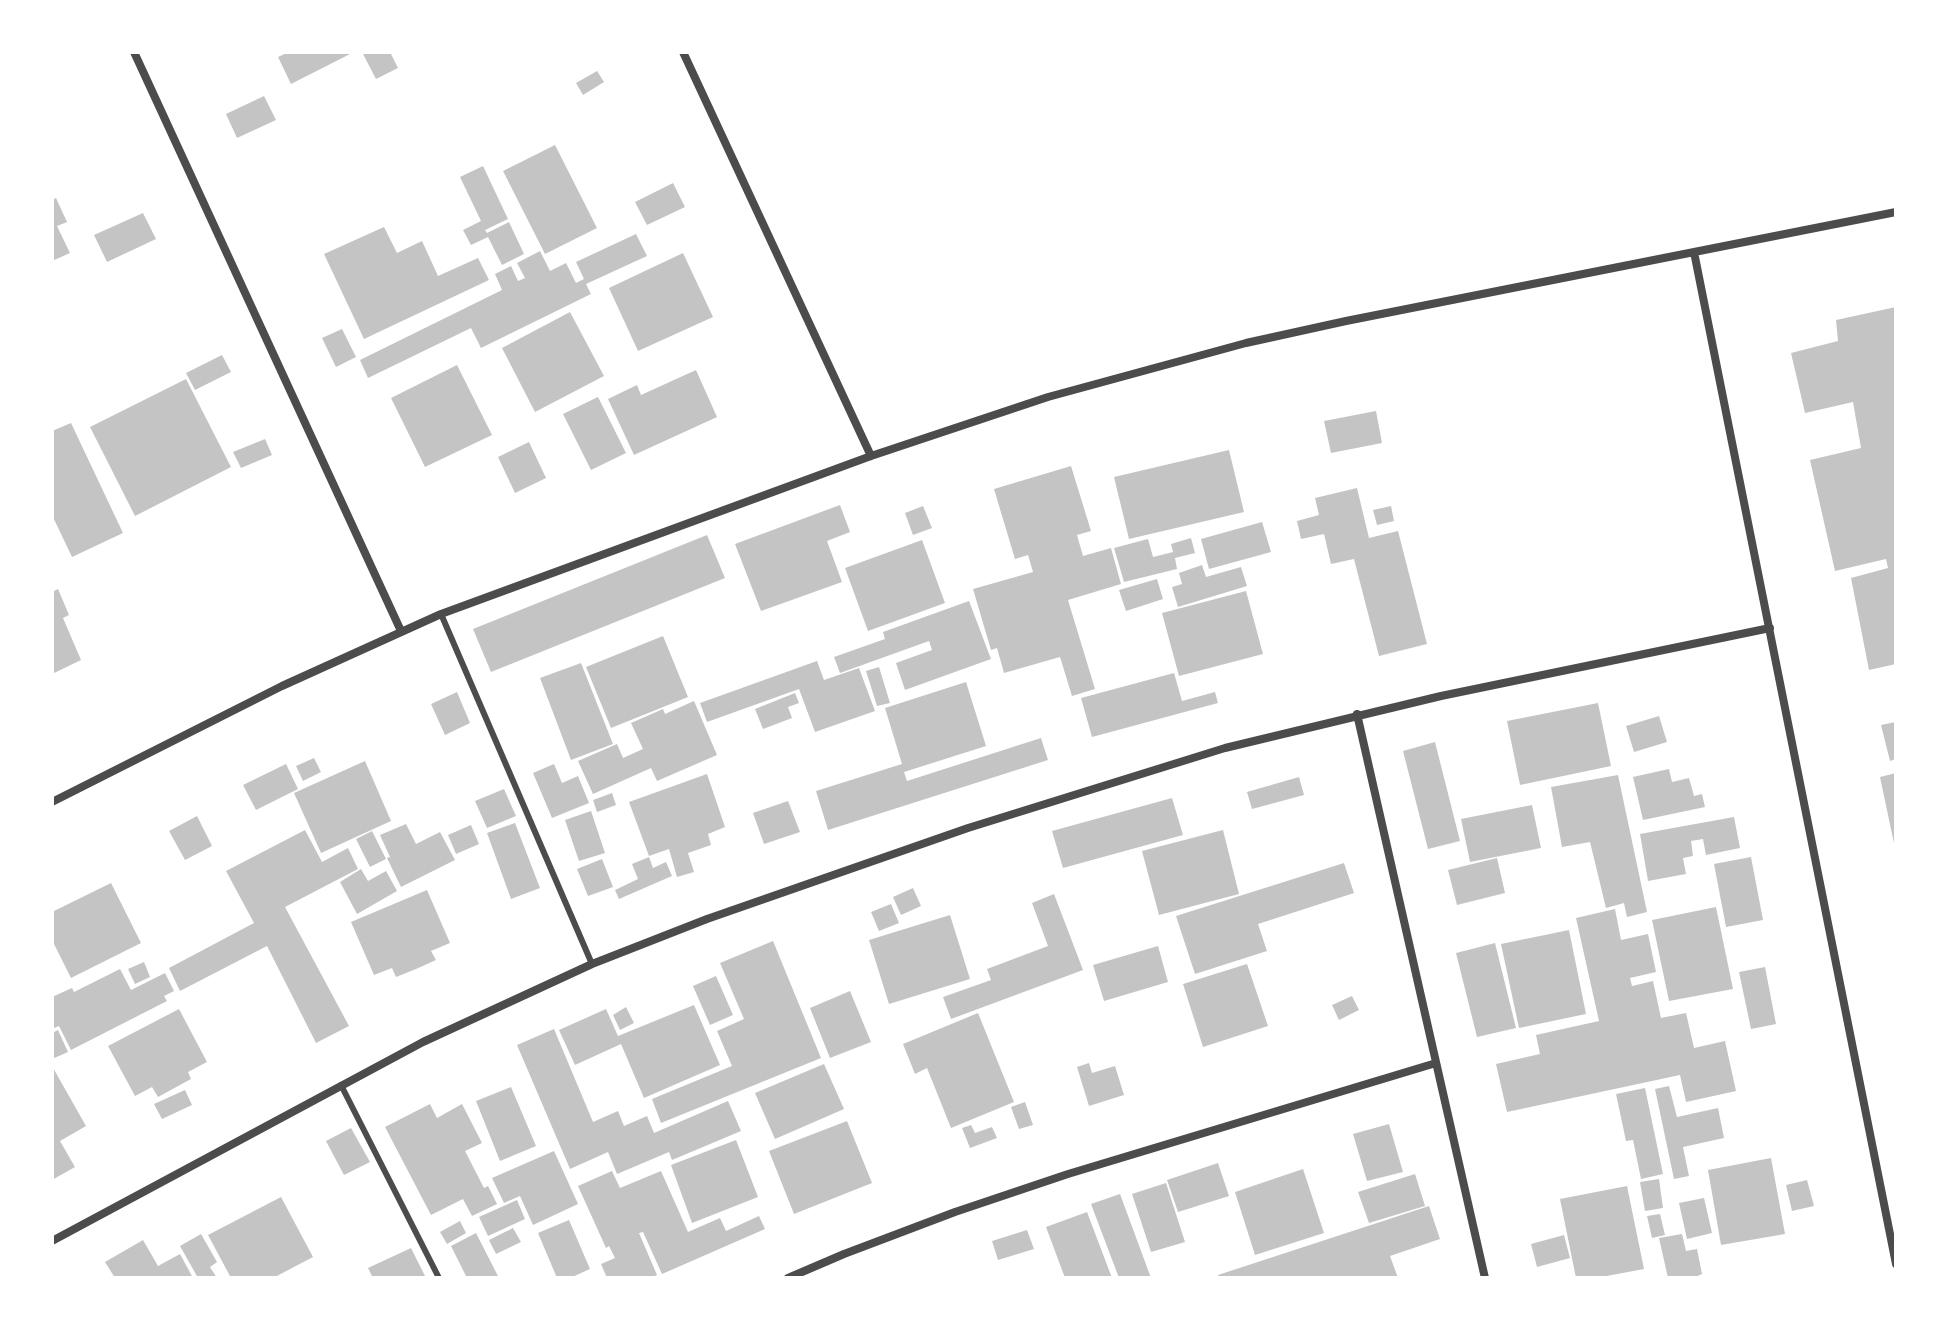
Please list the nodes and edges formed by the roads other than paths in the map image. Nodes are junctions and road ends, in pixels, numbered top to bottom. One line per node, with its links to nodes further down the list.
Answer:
1 (134, 52): 8 (street)
2 (683, 52): 5 (street)
3 (1896, 212): 4 (street)
4 (1694, 252): 5 (street); 7 (street)
5 (871, 456): 6 (street)
6 (441, 614): 8 (street); 11 (lane)
7 (1770, 628): 9 (street); 15 (street)
8 (401, 631): 10 (street)
9 (1357, 714): 11 (street); 12 (street)
10 (52, 802)
11 (592, 964): 13 (street)
12 (1436, 1063): 17 (street); 18 (street)
13 (341, 1084): 14 (street); 16 (lane)
14 (52, 1241)
15 (1896, 1264)
16 (439, 1278)
17 (788, 1278)
18 (1485, 1278)

